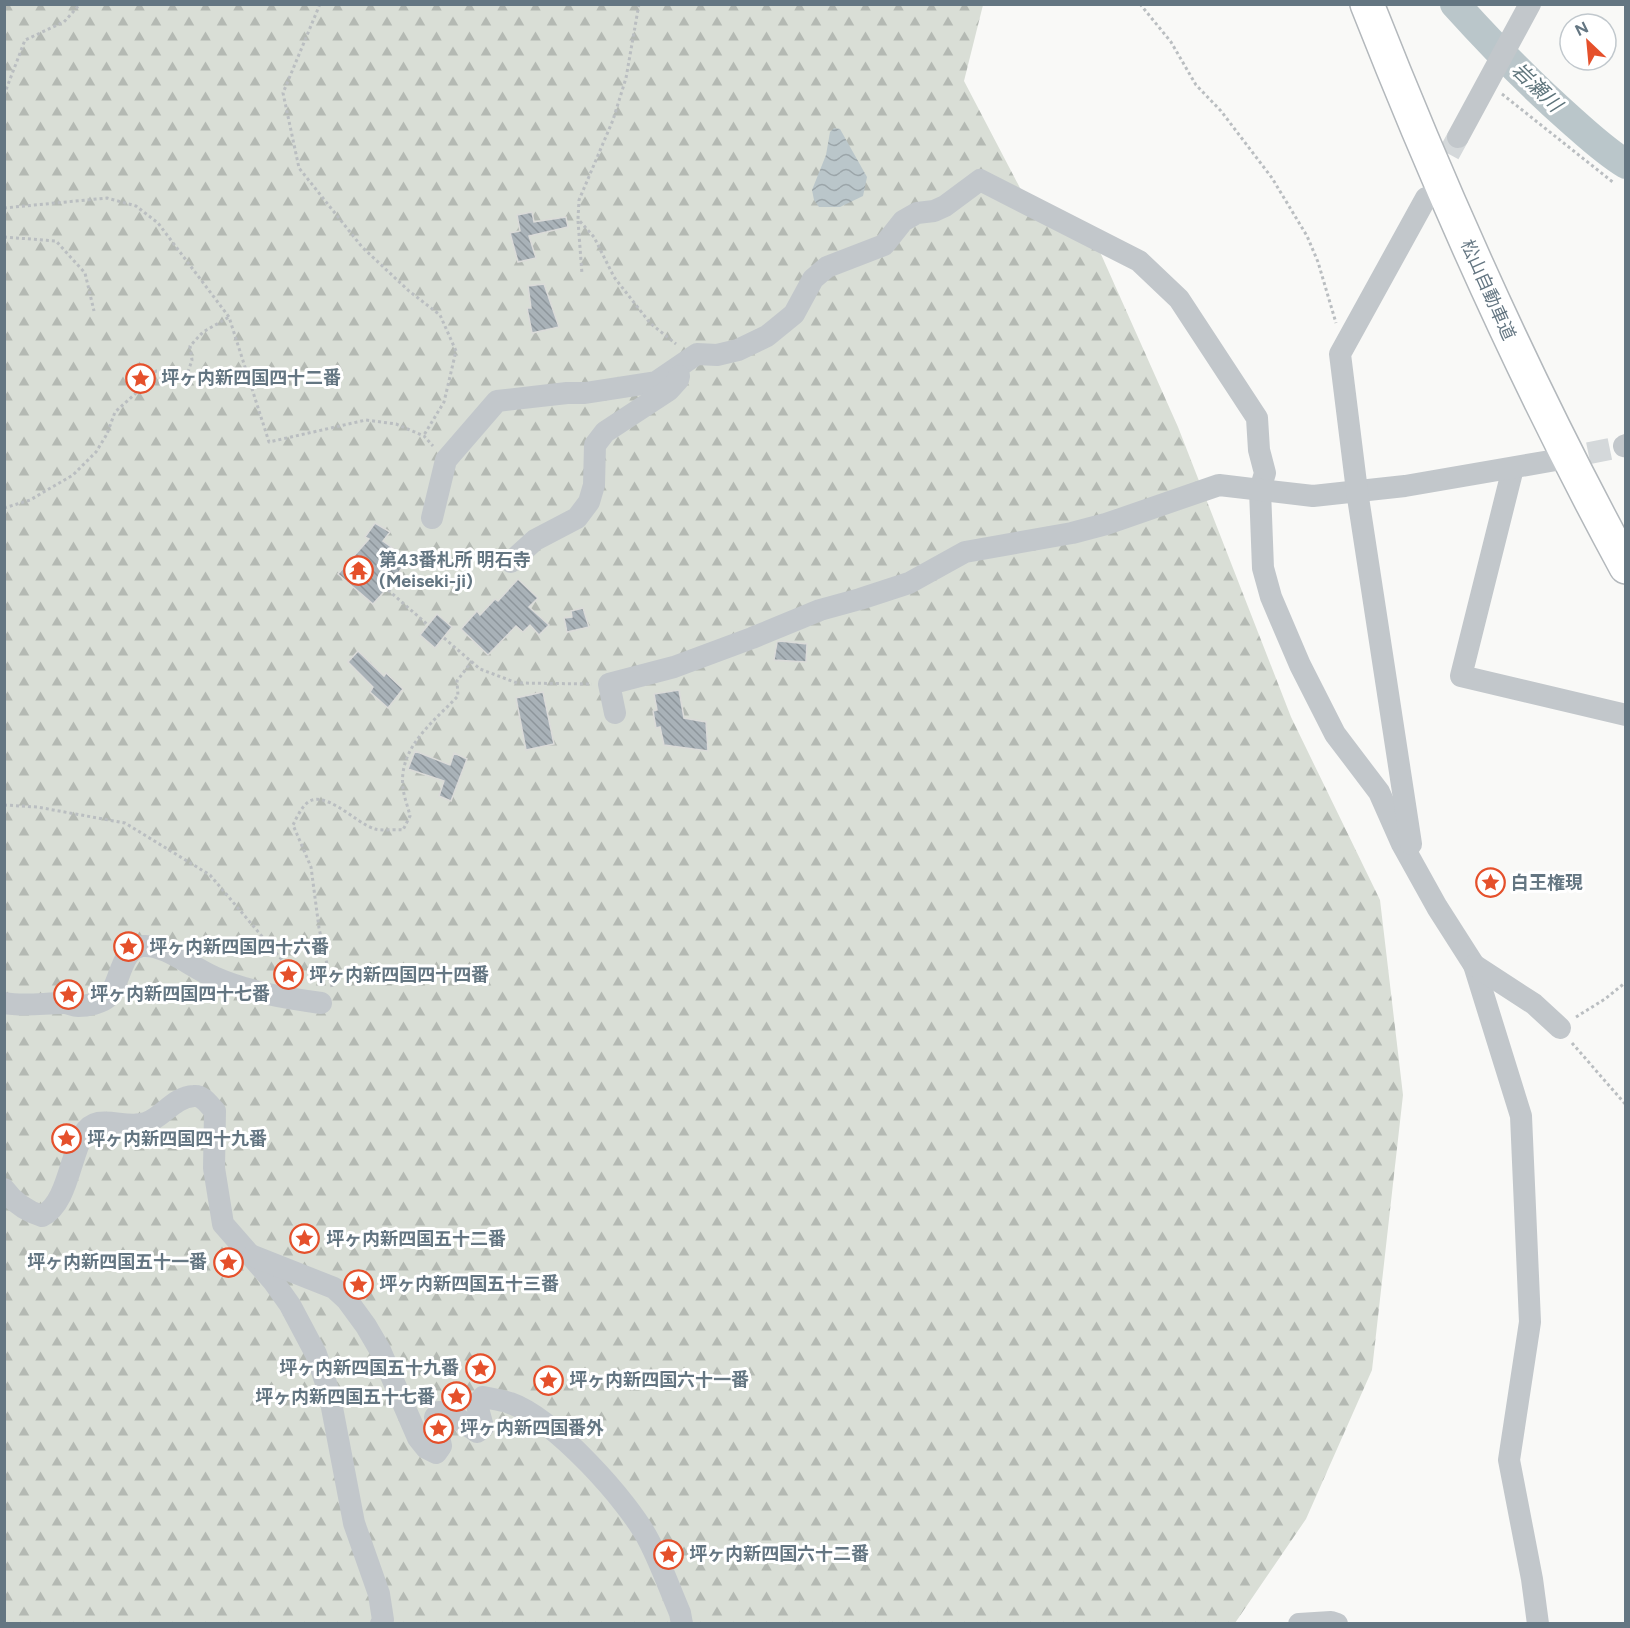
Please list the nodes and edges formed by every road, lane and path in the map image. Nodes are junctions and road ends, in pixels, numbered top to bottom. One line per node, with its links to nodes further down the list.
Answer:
1 (80, 4): 10 (path)
2 (320, 4): 22 (path)
3 (639, 4): 15 (path)
4 (1140, 4): 20 (path)
5 (1367, 4): 8 (highway, 松山自動車道)
6 (1382, 4): 8 (highway, 松山自動車道)
7 (1527, 9): 9 (street)
8 (1394, 54): 30 (highway, 松山自動車道); 32 (highway, 松山自動車道)
9 (1492, 76): 11 (street); 12 (path)
10 (4, 95)
11 (1458, 136)
12 (1614, 183)
13 (1426, 198): 20 (street)
14 (4, 208): 19 (path)
15 (578, 219): 17 (path); 21 (path)
16 (4, 237): 18 (path)
17 (582, 274)
18 (94, 311)
19 (229, 317): 22 (path); 28 (path)
20 (1340, 354): 27 (street)
21 (689, 359): 23 (street); 26 (street); 31 (street)
22 (424, 436): 23 (path)
23 (446, 460): 29 (street)
24 (1556, 460): 25 (street)
25 (1513, 468): 27 (street); 39 (street)
26 (1260, 490): 27 (street); 37 (street); 41 (street)
27 (1357, 491): 41 (street)
28 (4, 508)
29 (432, 518)
30 (1626, 535)
31 (511, 562)
32 (1626, 567)
33 (388, 590): 34 (path)
34 (429, 624)
35 (444, 638): 36 (path)
36 (472, 662): 37 (path); 45 (path)
37 (609, 684): 38 (street)
38 (615, 713)
39 (1626, 715)
40 (4, 805): 45 (path)
41 (1413, 863): 42 (street)
42 (1474, 965): 46 (street); 54 (street)
43 (1626, 982): 46 (path)
44 (4, 1003): 45 (street)
45 (321, 1003)
46 (1560, 1028): 47 (path)
47 (1626, 1105)
48 (4, 1190): 49 (street)
49 (249, 1254): 50 (street); 51 (street)
50 (381, 1623)
51 (682, 1623)
52 (1299, 1623): 53 (street)
53 (1337, 1623)
54 (1538, 1623)

